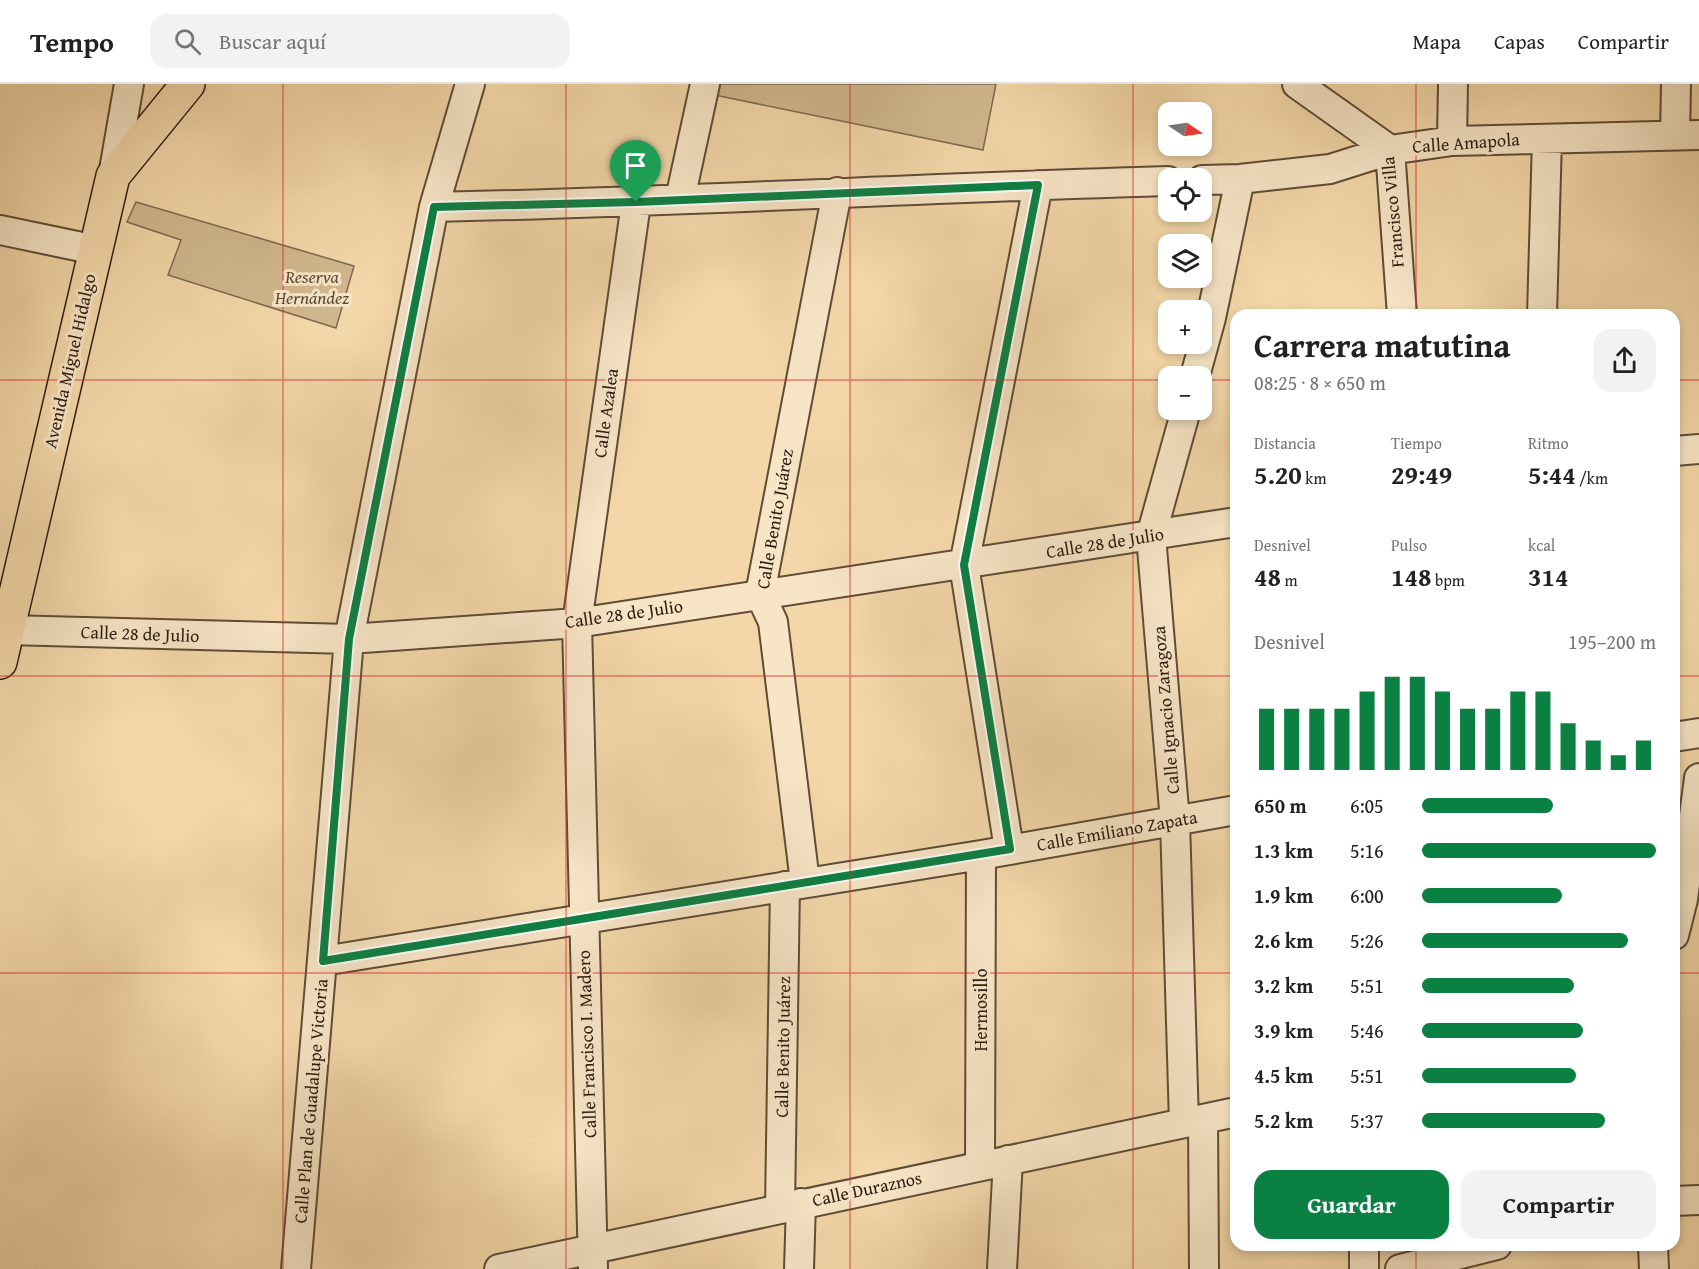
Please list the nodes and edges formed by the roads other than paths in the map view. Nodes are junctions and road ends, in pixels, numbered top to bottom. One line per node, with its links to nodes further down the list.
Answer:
1 (129, 84): 12 (street)
2 (188, 84): 12 (main road, Avenida Miguel Hidalgo)
3 (470, 84): 20 (street, Calle Plan de Guadalupe Victoria)
4 (705, 84): 18 (street)
5 (1297, 84): 11 (street, Francisco Villa)
6 (1453, 84): 10 (street)
7 (1676, 84): 8 (street)
8 (1687, 135): 9 (street, Calle Amapola)
9 (1547, 138): 10 (street, Calle Amapola); 24 (street)
10 (1452, 141): 11 (street, Calle Amapola)
11 (1390, 150): 13 (street, Calle Amapola); 23 (street, Francisco Villa)
12 (113, 176): 22 (main road, Avenida Miguel Hidalgo)
13 (1240, 179): 14 (street, Calle Amapola); 25 (street)
14 (1212, 180)
15 (1158, 181): 16 (street)
16 (1038, 185): 17 (street); 31 (street)
17 (837, 192): 18 (street); 32 (street, Calle Benito Juárez)
18 (680, 199): 19 (street)
19 (636, 202): 20 (street); 33 (street, Calle Azalea)
20 (434, 207): 35 (street, Calle Plan de Guadalupe Victoria)
21 (0, 230): 22 (street)
22 (96, 250): 34 (main road, Avenida Miguel Hidalgo)
23 (1402, 309)
24 (1542, 309)
25 (1198, 366)
26 (1183, 420): 30 (street, Calle Ignacio Zaragoza)
27 (1699, 449): 28 (street)
28 (1680, 451)
29 (1230, 523): 30 (street, Calle 28 de Julio)
30 (1151, 536): 31 (street, Calle 28 de Julio); 41 (street, Calle Ignacio Zaragoza)
31 (964, 565): 32 (street, Calle 28 de Julio); 42 (street)
32 (760, 594): 33 (street, Calle 28 de Julio); 44 (street, Calle Benito Juárez)
33 (577, 623): 35 (street, Calle 28 de Julio); 46 (street, Calle Francisco I. Madero)
34 (7, 630): 35 (street, Calle 28 de Julio); 36 (main road, Avenida Miguel Hidalgo)
35 (349, 639): 48 (street, Calle Plan de Guadalupe Victoria)
36 (0, 662)
37 (1699, 733): 38 (street)
38 (1680, 736)
39 (1699, 778): 45 (street)
40 (1230, 811): 41 (street, Calle Emiliano Zapata)
41 (1175, 821): 42 (street, Calle Emiliano Zapata); 50 (street, Calle Ignacio Zaragoza)
42 (1010, 849): 43 (street, Calle Emiliano Zapata)
43 (981, 855): 44 (street, Calle Emiliano Zapata); 52 (street, Hermosillo)
44 (795, 884): 46 (street, Calle Emiliano Zapata); 55 (street, Calle Benito Juárez)
45 (1691, 899): 47 (street)
46 (583, 920): 48 (street, Calle Emiliano Zapata); 59 (street, Calle Francisco I. Madero)
47 (1680, 922)
48 (323, 961): 60 (street, Calle Plan de Guadalupe Victoria)
49 (1230, 1113): 50 (street, Calle Duraznos)
50 (1193, 1121): 51 (street, Calle Duraznos); 64 (street, Calle Ignacio Zaragoza)
51 (1008, 1160): 52 (street, Calle Duraznos); 63 (street)
52 (980, 1165): 55 (street, Calle Duraznos)
53 (1699, 1200): 54 (street)
54 (1680, 1201)
55 (791, 1205): 59 (street, Calle Duraznos); 62 (street, Calle Benito Juárez)
56 (1364, 1251): 65 (street)
57 (1473, 1251): 66 (street)
58 (1653, 1251): 67 (street)
59 (593, 1259): 61 (street, Calle Duraznos)
60 (296, 1269)
61 (499, 1269)
62 (799, 1269)
63 (1002, 1269)
64 (1204, 1269)
65 (1364, 1269)
66 (1400, 1269)
67 (1654, 1269)

